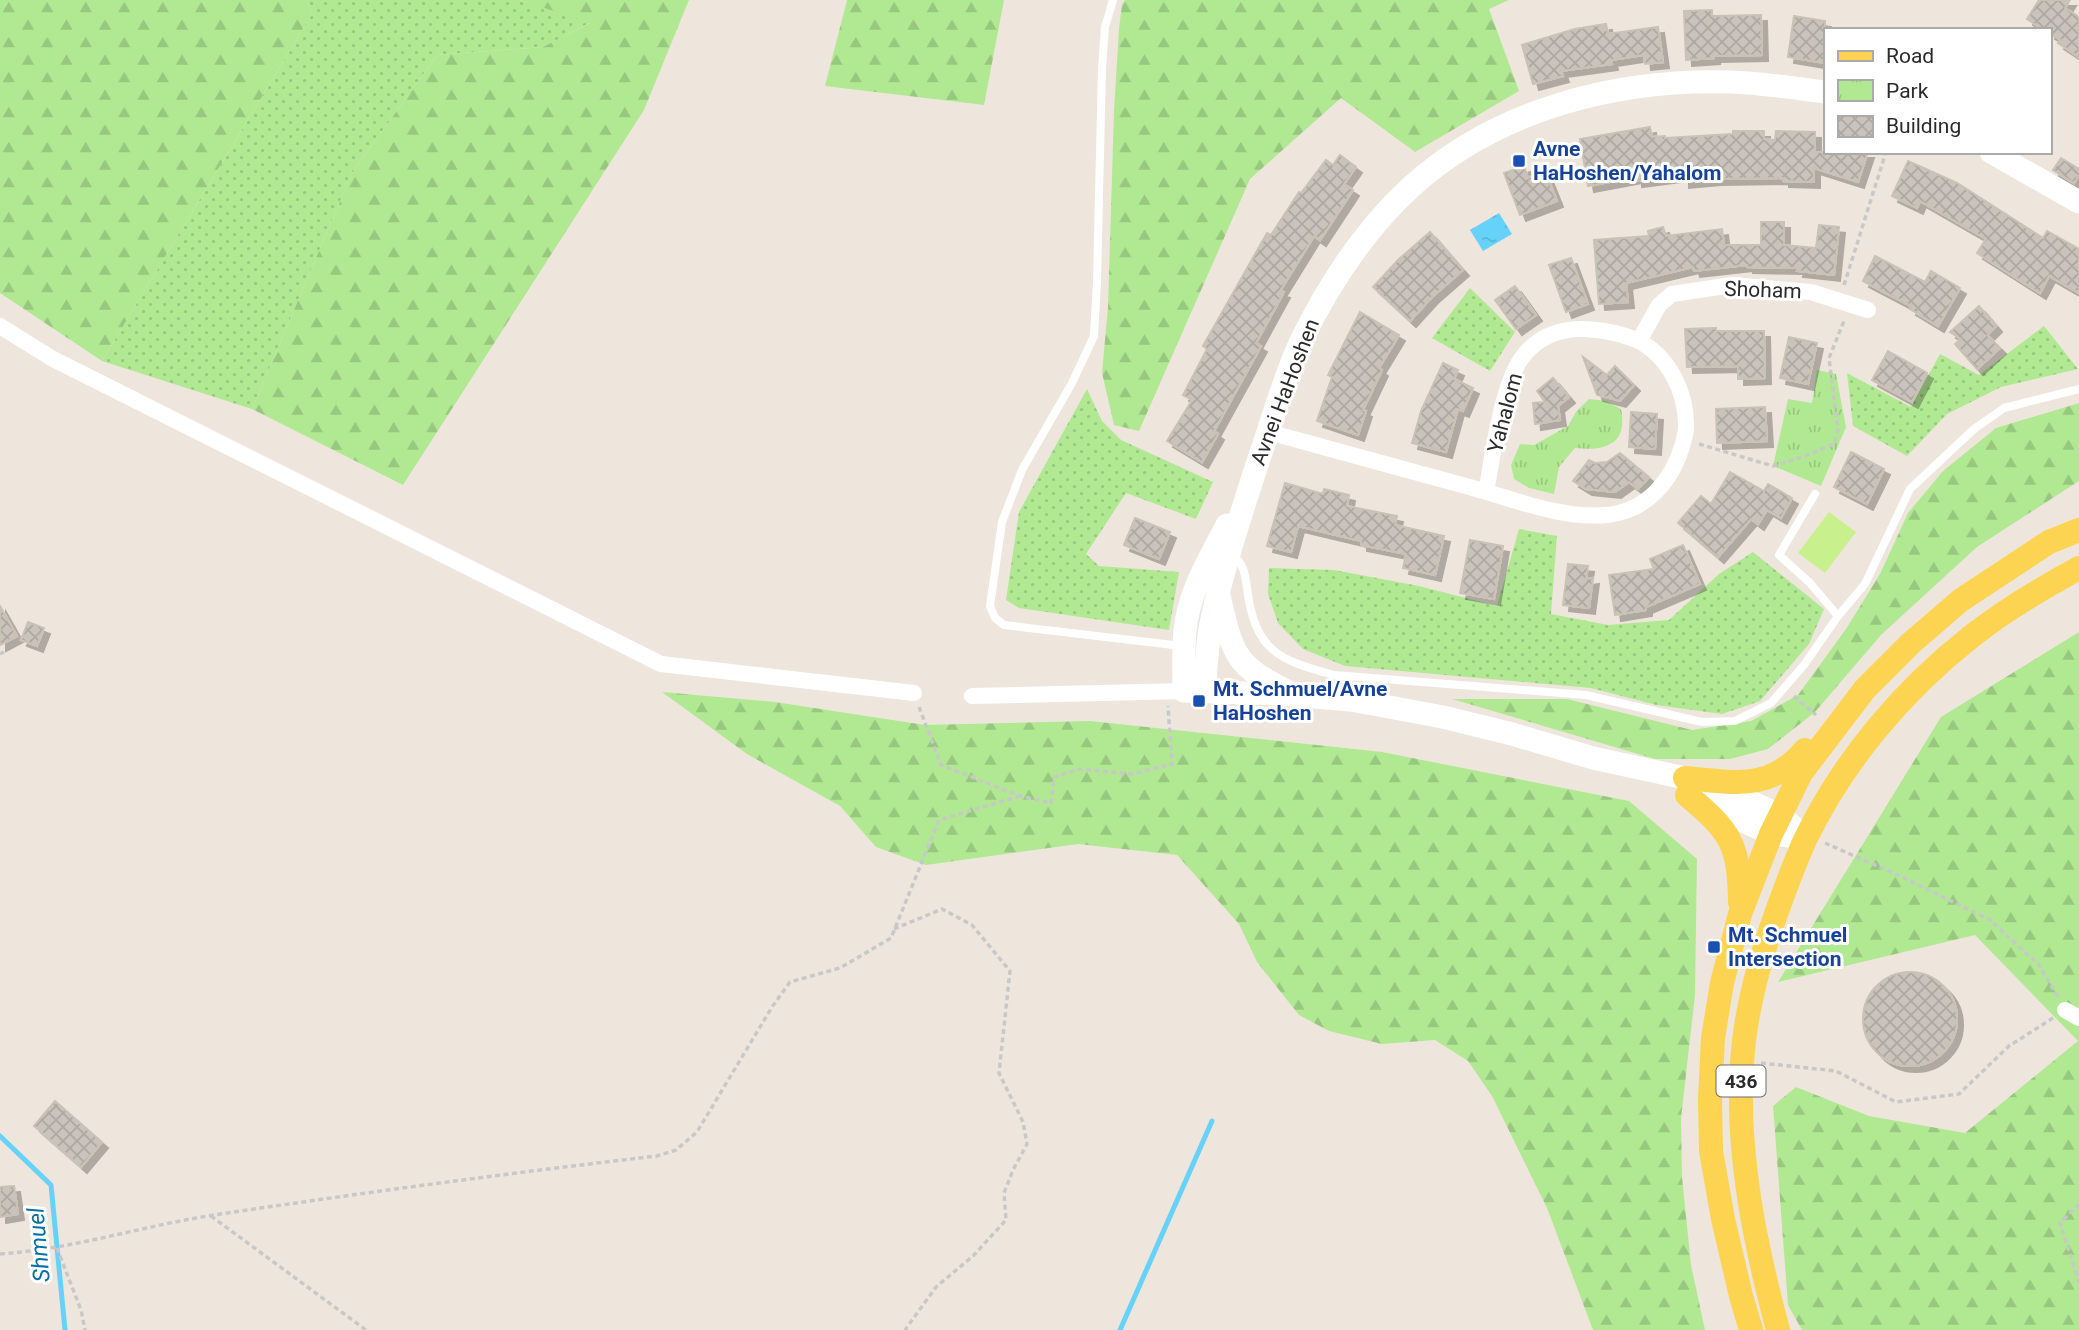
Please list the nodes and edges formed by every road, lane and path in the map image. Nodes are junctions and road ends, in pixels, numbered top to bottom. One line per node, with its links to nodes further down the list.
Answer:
1 (1113, 0): 22 (lane)
2 (1824, 92): 11 (street, Avnei HaHoshen)
3 (1885, 154): 6 (path)
4 (1995, 154): 5 (street)
5 (2079, 202)
6 (1845, 303): 7 (street, Shoham); 9 (street, Shoham); 12 (path)
7 (1868, 310)
8 (0, 326): 25 (street)
9 (1639, 341): 12 (street, Yahalom); 14 (street, Yahalom)
10 (2079, 389): 21 (lane)
11 (1268, 432): 13 (street, Avnei HaHoshen); 14 (street, Yahalom)
12 (1684, 440): 14 (street, Yahalom)
13 (1251, 481): 18 (street, Avnei HaHoshen); 22 (street, Avnei HaHoshen)
14 (1486, 492)
15 (1815, 494): 21 (lane)
16 (2079, 530): 17 (main road, 436)
17 (2049, 542): 29 (main road); 30 (main road, 436)
18 (1229, 554): 20 (street, Avnei HaHoshen); 23 (lane)
19 (2079, 568): 31 (main road, 436)
20 (1218, 591): 24 (street, Avnei HaHoshen); 26 (street)
21 (1838, 616): 23 (lane)
22 (1185, 646): 24 (street, Avnei HaHoshen)
23 (1785, 687): 28 (path)
24 (1194, 692): 26 (street); 27 (street)
25 (914, 693): 33 (path)
26 (1292, 695): 29 (street)
27 (972, 696)
28 (1816, 715)
29 (1686, 787): 30 (street); 32 (main road)
30 (1776, 824): 31 (street); 32 (main road, 436)
31 (1815, 841): 34 (path); 35 (main road, 436)
32 (1740, 914): 44 (main road, 436)
33 (894, 929): 37 (path); 43 (path)
34 (2072, 1014): 35 (path)
35 (1742, 1062): 45 (main road, 436)
36 (2079, 1204): 40 (path)
37 (211, 1216): 38 (path); 42 (path)
38 (57, 1248): 39 (path); 41 (path)
39 (0, 1254)
40 (2079, 1283)
41 (85, 1330)
42 (366, 1330)
43 (905, 1330)
44 (1751, 1330)
45 (1778, 1330)

